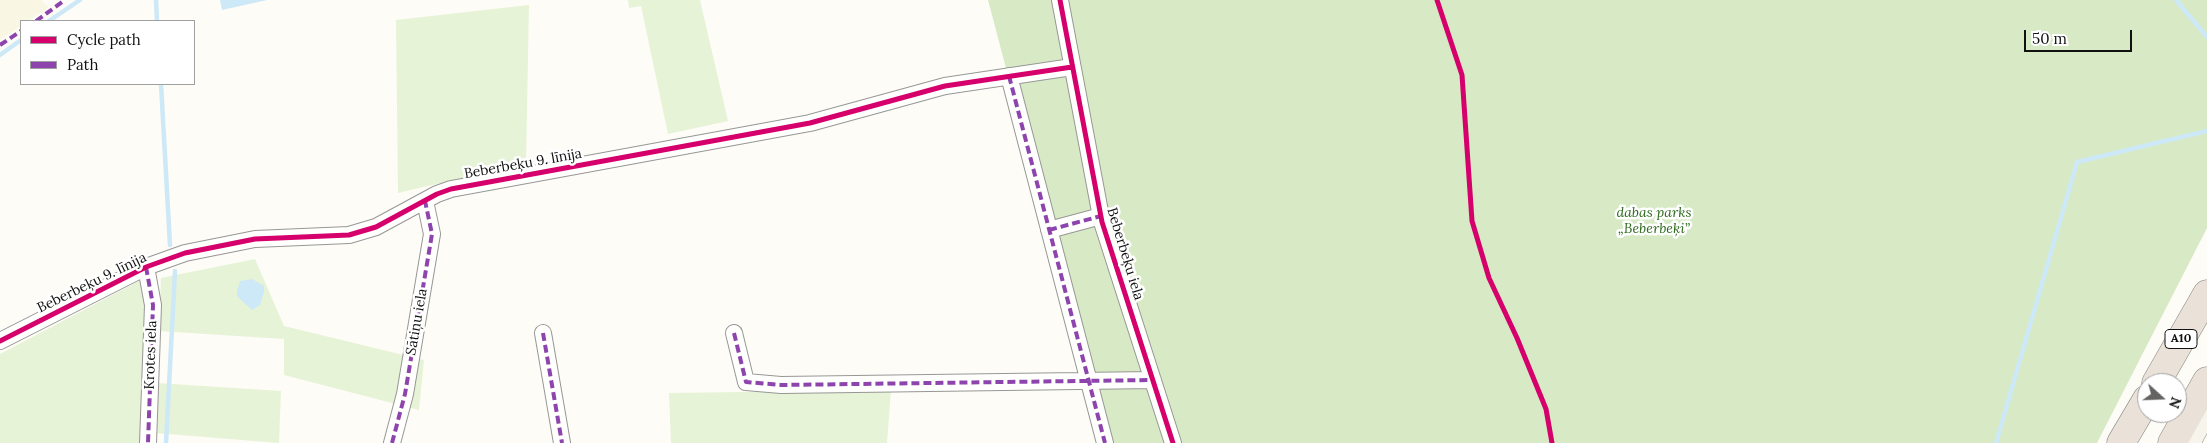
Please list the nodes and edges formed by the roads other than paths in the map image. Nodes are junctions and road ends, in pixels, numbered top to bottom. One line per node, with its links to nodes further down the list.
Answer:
1 (1060, 0): 2 (street, Beberbeķu iela)
2 (1072, 67): 3 (street, Beberbeķu 9. līnija); 5 (street, Beberbeķu iela)
3 (1009, 76): 4 (street, Beberbeķu 9. līnija); 6 (street)
4 (425, 201): 7 (street, Beberbeķu 9. līnija); 19 (street, Sātiņu iela)
5 (1101, 216): 6 (street); 13 (street, Beberbeķu iela)
6 (1049, 230): 15 (street)
7 (146, 267): 11 (street, Beberbeķu 9. līnija); 18 (street, Krotes iela)
8 (2207, 294): 12 (highway, A10)
9 (543, 333): 20 (street)
10 (734, 333): 15 (street)
11 (0, 341)
12 (2162, 373)
13 (1153, 380): 15 (street); 22 (street, Beberbeķu iela)
14 (2207, 381): 24 (highway)
15 (1089, 382): 21 (street)
16 (2207, 408): 25 (street)
17 (2137, 416): 23 (highway)
18 (148, 443)
19 (392, 443)
20 (562, 443)
21 (1105, 443)
22 (1173, 443)
23 (2121, 443)
24 (2172, 443)
25 (2188, 443)

